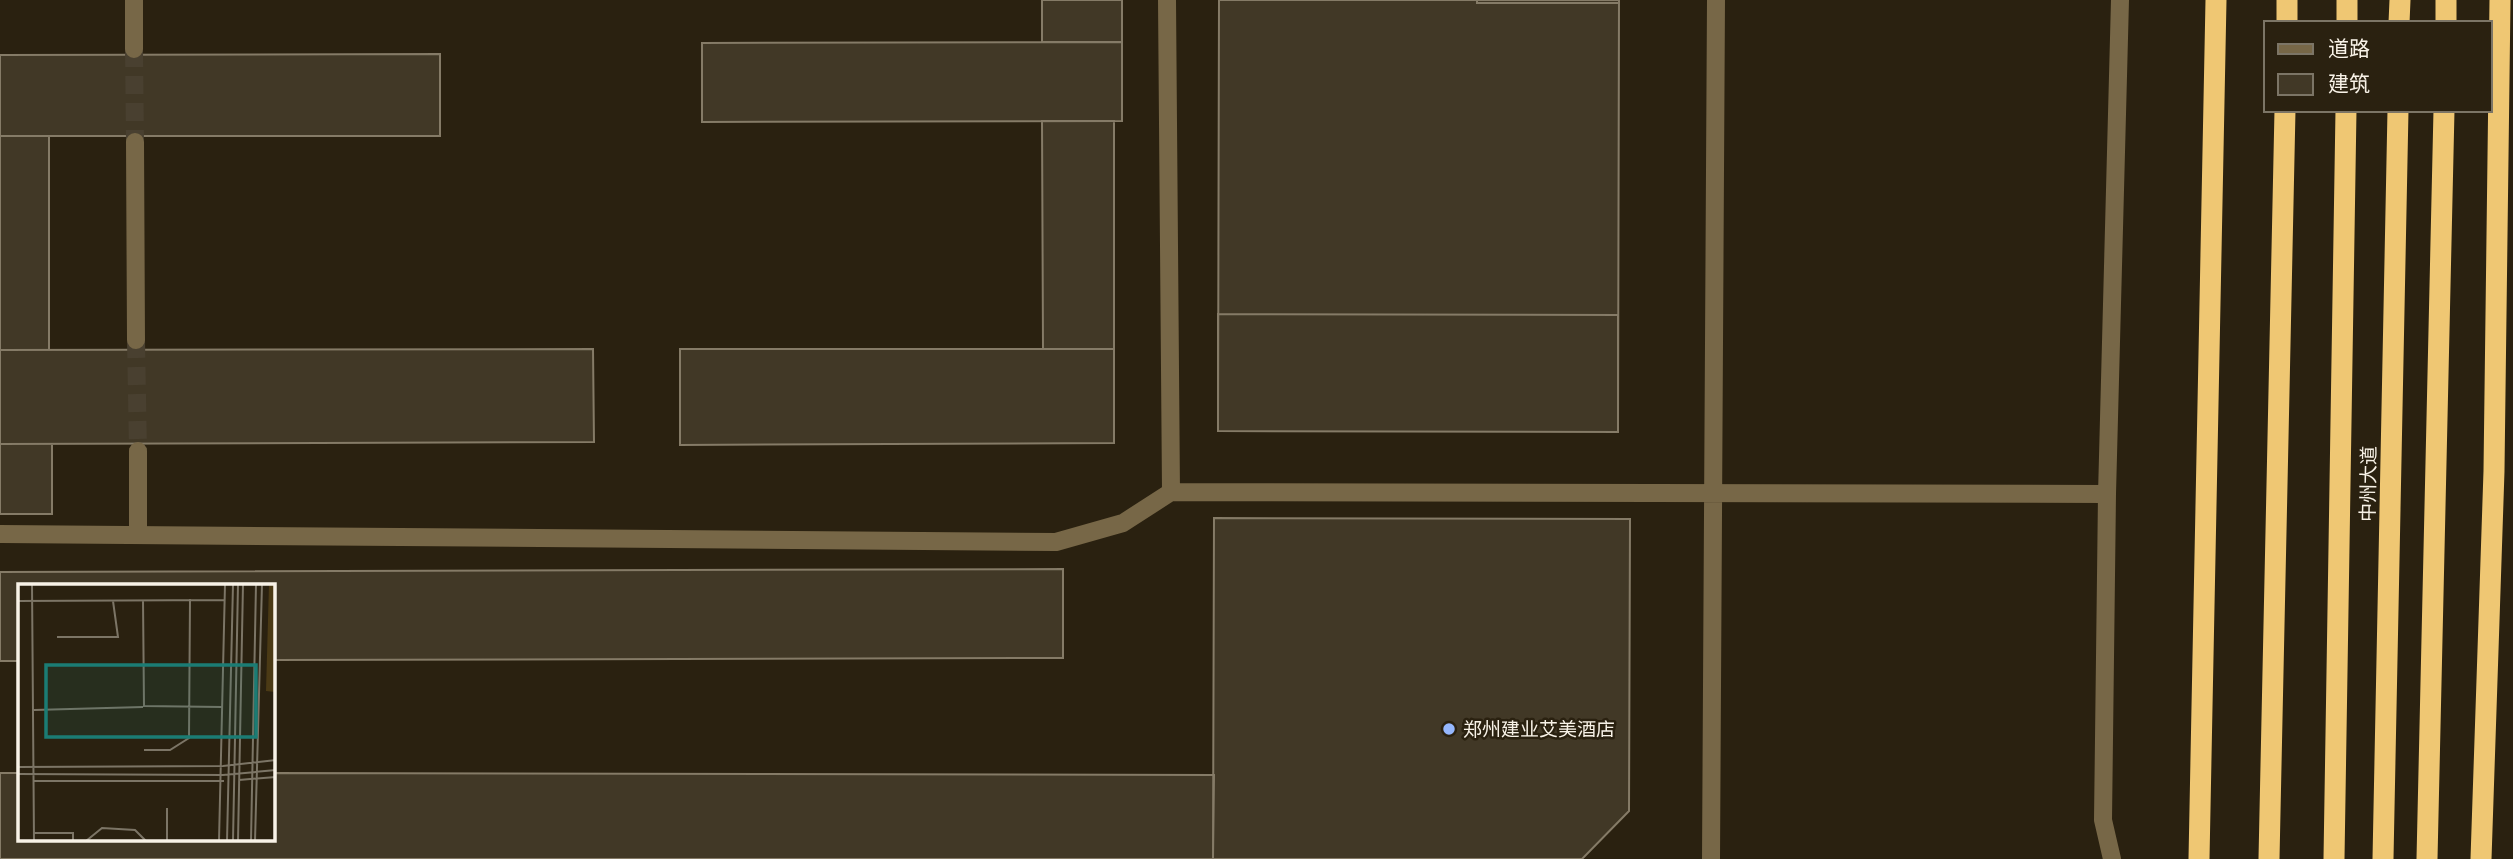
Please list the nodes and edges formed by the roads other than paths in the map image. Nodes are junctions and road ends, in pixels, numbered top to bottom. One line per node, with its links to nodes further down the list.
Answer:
1 (134, 0): 15 (street)
2 (1167, 0): 23 (street)
3 (1716, 0): 24 (street)
4 (2120, 0): 25 (street)
5 (2216, 0): 30 (highway)
6 (2287, 0): 11 (highway)
7 (2347, 0): 12 (highway)
8 (2400, 0): 13 (highway)
9 (2446, 0): 14 (highway)
10 (2500, 0): 35 (highway)
11 (2287, 21)
12 (2347, 21)
13 (2399, 21)
14 (2446, 21)
15 (134, 49)
16 (2285, 112): 31 (highway)
17 (2346, 112): 32 (highway, 中州大道)
18 (2398, 112): 33 (highway, 中州大道)
19 (2444, 112): 34 (highway)
20 (135, 142): 21 (street)
21 (136, 340)
22 (138, 451): 26 (street)
23 (1171, 492): 24 (street); 26 (street)
24 (1712, 493): 25 (street); 28 (street)
25 (2107, 495): 29 (street)
26 (138, 533): 27 (street)
27 (0, 534)
28 (1711, 859)
29 (2112, 859)
30 (2199, 859)
31 (2269, 859)
32 (2334, 859)
33 (2384, 859)
34 (2427, 859)
35 (2481, 859)

